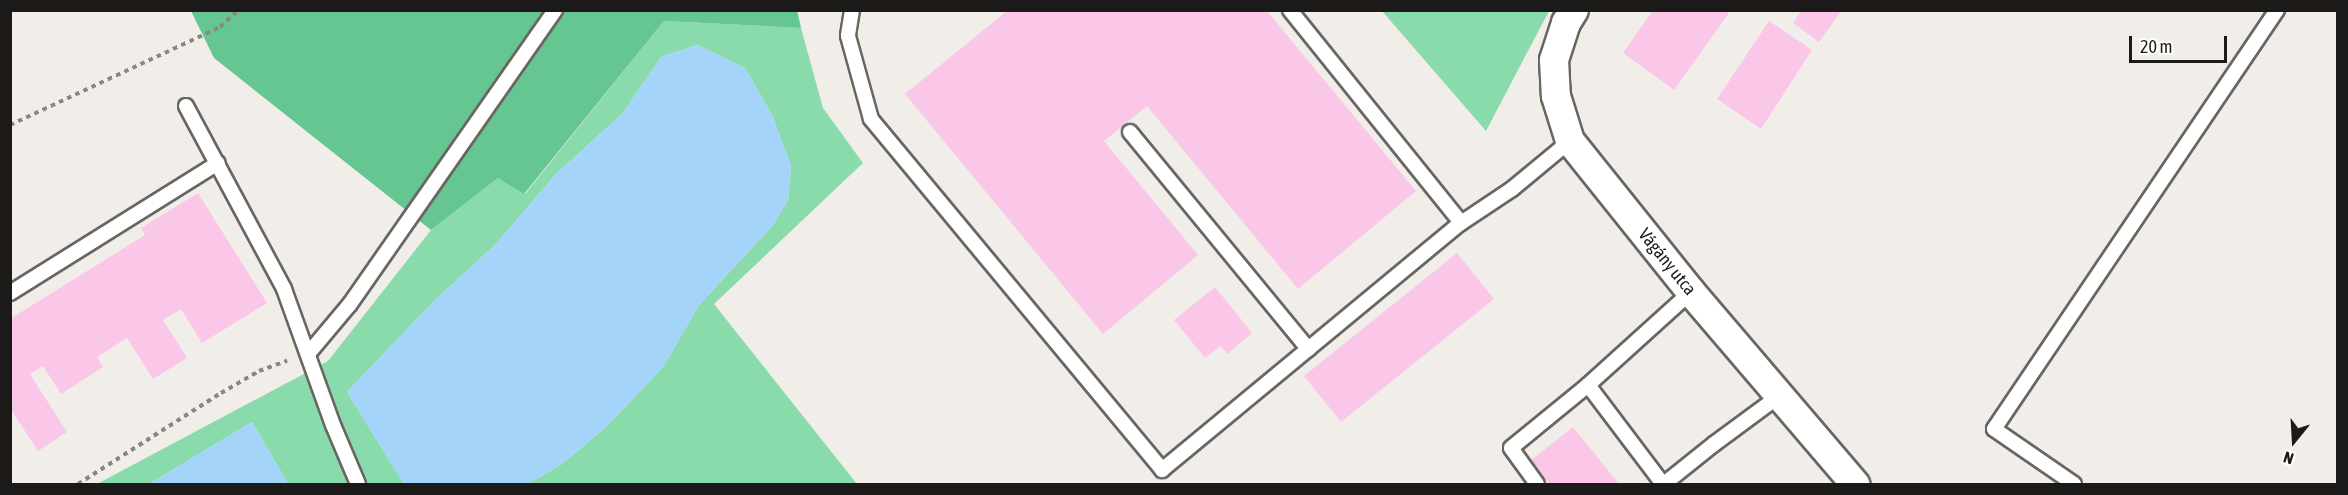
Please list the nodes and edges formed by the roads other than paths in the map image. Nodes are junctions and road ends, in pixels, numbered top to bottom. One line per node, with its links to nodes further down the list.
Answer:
1 (555, 10): 14 (lane)
2 (852, 10): 13 (lane)
3 (1290, 10): 10 (lane)
4 (1574, 10): 8 (street, Vágány utca)
5 (2277, 10): 21 (lane)
6 (186, 106): 9 (lane)
7 (1130, 132): 13 (lane)
8 (1570, 141): 10 (lane); 11 (street, Vágány utca)
9 (218, 163): 12 (lane); 14 (lane)
10 (1461, 223): 13 (lane)
11 (1691, 292): 15 (lane); 16 (street, Vágány utca)
12 (10, 293)
13 (1308, 349)
14 (308, 354): 17 (lane)
15 (1588, 385): 18 (lane); 19 (lane)
16 (1779, 396): 19 (lane); 20 (street, Vágány utca)
17 (358, 484)
18 (1537, 484)
19 (1664, 484)
20 (1855, 484)
21 (2074, 484)

